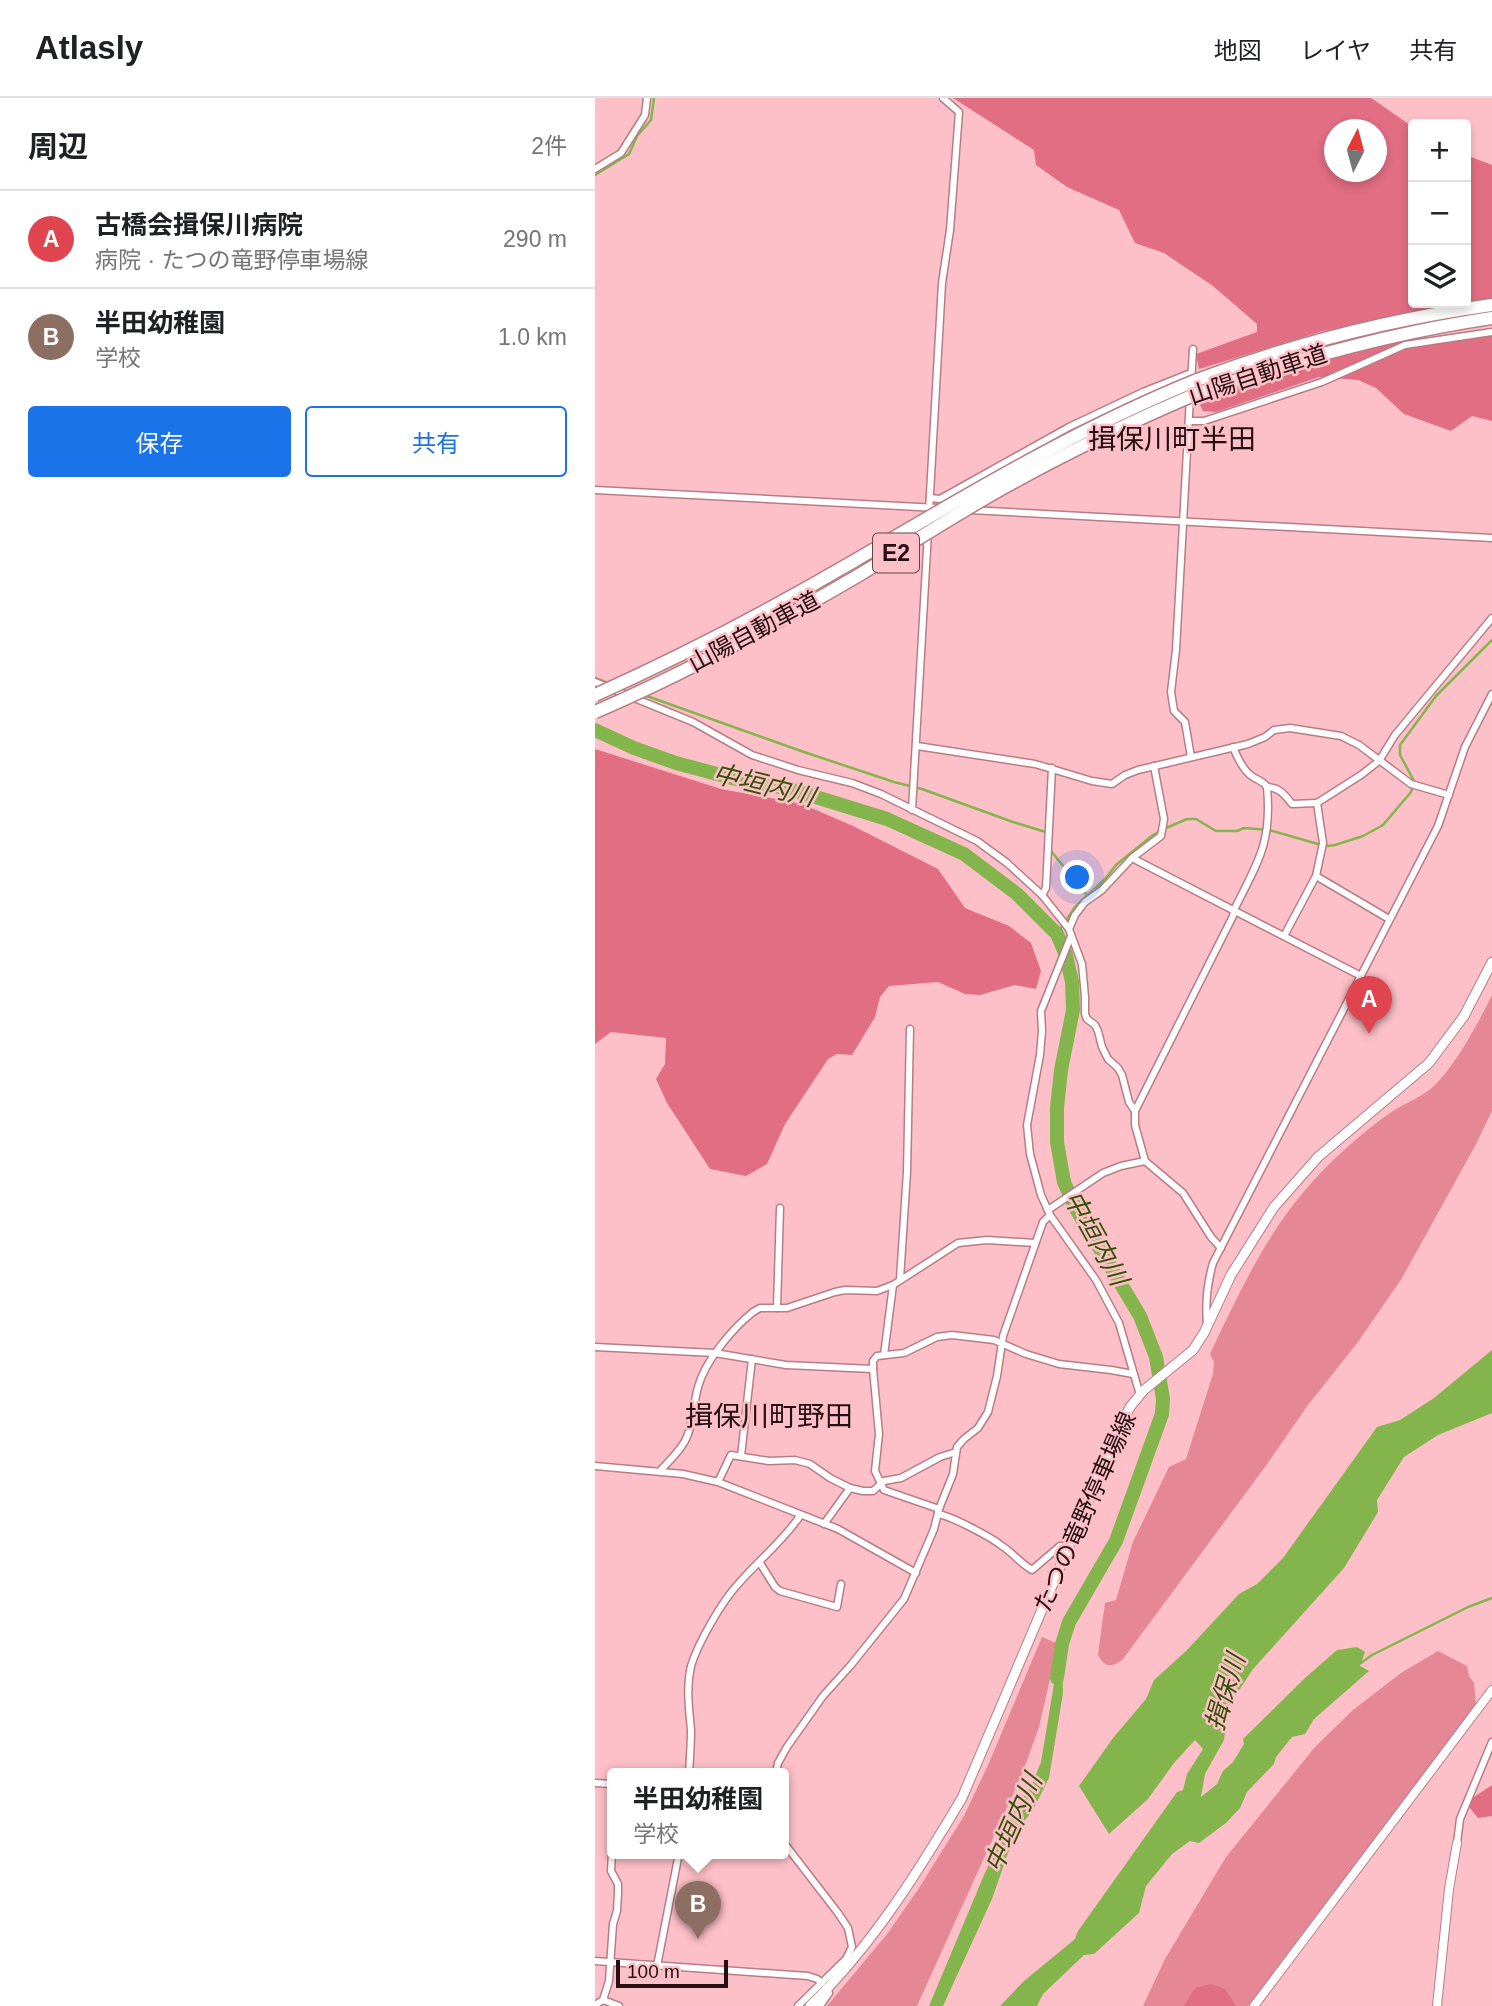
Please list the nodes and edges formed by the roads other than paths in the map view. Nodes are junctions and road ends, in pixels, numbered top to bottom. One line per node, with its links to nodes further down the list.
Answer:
1 (647, 98): 3 (street)
2 (943, 98): 13 (street)
3 (595, 169)
4 (1492, 305): 8 (highway, 山陽自動車道 / E2)
5 (1492, 318): 22 (highway, 山陽自動車道 / E2, bridge)
6 (1492, 332): 10 (street)
7 (1193, 349): 8 (street)
8 (1194, 376): 9 (street); 10 (street); 21 (highway, 山陽自動車道 / E2, bridge)
9 (1152, 389): 10 (street); 12 (street)
10 (1189, 419): 16 (street)
11 (595, 490): 14 (street)
12 (949, 495): 13 (street); 15 (street)
13 (930, 498): 14 (street)
14 (929, 508): 15 (street); 23 (street)
15 (955, 509): 16 (street)
16 (1182, 521): 17 (street); 25 (street)
17 (1492, 538)
18 (1492, 618): 26 (street)
19 (595, 682): 32 (street)
20 (1492, 694): 30 (street)
21 (595, 695)
22 (595, 712)
23 (917, 746): 28 (street); 32 (street)
24 (1233, 747): 25 (street); 26 (street); 29 (street)
25 (1191, 757): 27 (street)
26 (1379, 761): 30 (street); 31 (street)
27 (1154, 766): 28 (street); 33 (street)
28 (1052, 768): 35 (street)
29 (1267, 786): 31 (street); 36 (street)
30 (1449, 795): 37 (street)
31 (1317, 803): 34 (street)
32 (912, 810): 35 (street)
33 (1132, 858): 36 (street); 38 (street)
34 (1315, 876): 37 (street); 39 (street)
35 (1042, 895): 38 (street)
36 (1234, 912): 39 (street); 43 (street)
37 (1389, 919): 41 (street)
38 (1070, 935): 43 (street); 46 (street)
39 (1284, 936): 41 (street)
40 (1492, 962): 52 (main road, たつの竜野停車場線)
41 (1361, 976): 48 (street)
42 (910, 1029): 49 (street)
43 (1135, 1111): 44 (street)
44 (1145, 1161): 46 (street); 48 (street)
45 (780, 1208): 51 (street)
46 (1050, 1211): 47 (street); 59 (street)
47 (1035, 1243): 49 (street); 53 (street)
48 (1221, 1248): 52 (street)
49 (900, 1279): 50 (street)
50 (893, 1285): 51 (street); 56 (street)
51 (777, 1308): 55 (street)
52 (1207, 1326): 60 (main road, たつの竜野停車場線)
53 (1001, 1342): 56 (street); 59 (street); 61 (street)
54 (595, 1347): 55 (street)
55 (715, 1353): 57 (street); 64 (street)
56 (884, 1355): 58 (street)
57 (752, 1359): 58 (street); 62 (street)
58 (873, 1369): 66 (street)
59 (1133, 1374): 60 (street)
60 (1142, 1392): 71 (main road, たつの竜野停車場線)
61 (955, 1452): 66 (street); 68 (street)
62 (741, 1456): 65 (street); 67 (street)
63 (595, 1466): 64 (street)
64 (660, 1471): 65 (street)
65 (718, 1482): 69 (street)
66 (881, 1484): 67 (street); 68 (street)
67 (850, 1488): 70 (street)
68 (938, 1511): 71 (street); 73 (street)
69 (800, 1516): 70 (street); 72 (street)
70 (824, 1524): 73 (street)
71 (1068, 1547): 86 (main road, たつの竜野停車場線)
72 (760, 1563): 74 (street); 77 (street)
73 (916, 1573): 78 (street)
74 (841, 1584)
75 (1492, 1690): 93 (street)
76 (1492, 1742): 79 (street)
77 (689, 1768)
78 (776, 1768)
79 (1457, 1843): 94 (street)
80 (789, 1849): 86 (street)
81 (612, 1859): 84 (street)
82 (678, 1859): 85 (street)
83 (595, 1961): 84 (street)
84 (610, 1961): 85 (street); 87 (street)
85 (657, 1966): 86 (street)
86 (824, 1986): 90 (street); 91 (main road, たつの竜野停車場線); 92 (street)
87 (603, 2000): 88 (street); 89 (street)
88 (595, 2005)
89 (619, 2006)
90 (798, 2006)
91 (810, 2006)
92 (820, 2006)
93 (1254, 2006)
94 (1437, 2006)

